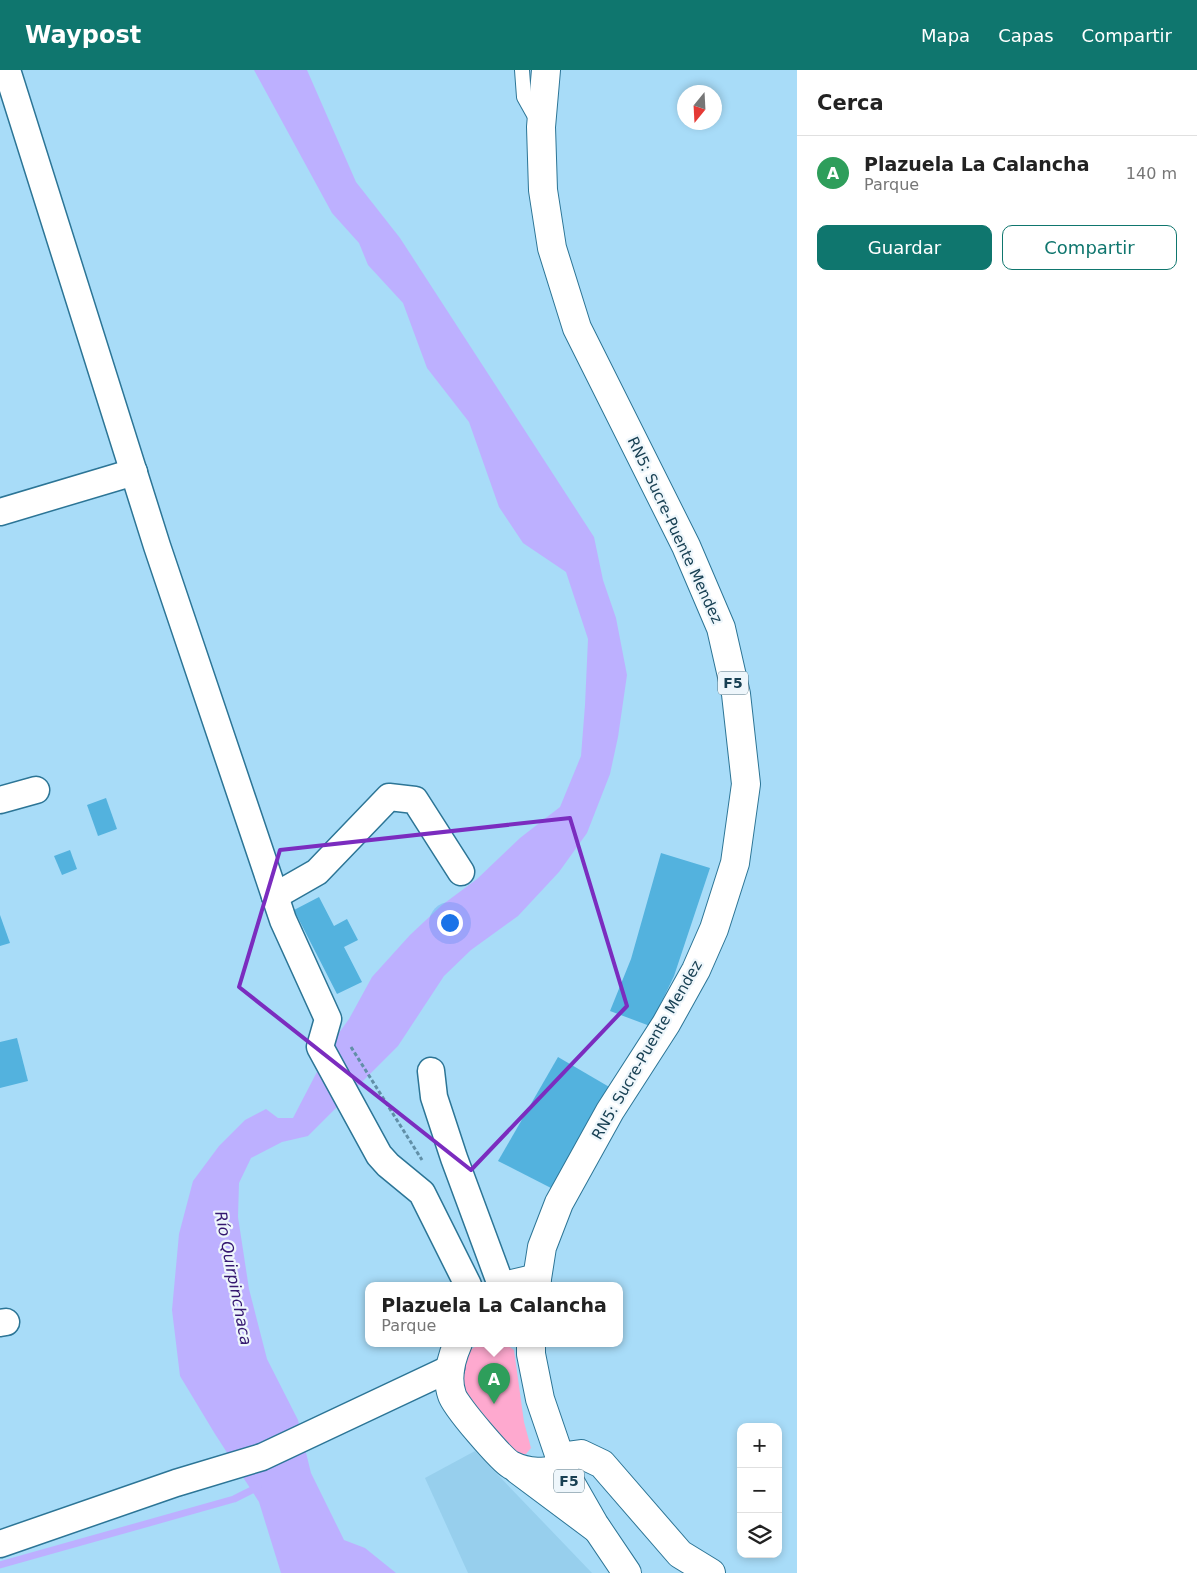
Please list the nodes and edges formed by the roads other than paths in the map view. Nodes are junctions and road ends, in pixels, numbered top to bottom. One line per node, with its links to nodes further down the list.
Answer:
1 (8, 70): 5 (street)
2 (522, 70): 4 (lane)
3 (546, 70): 4 (main road, RN5: Sucre-Puente Mendez / F5)
4 (541, 127): 14 (main road, RN5: Sucre-Puente Mendez / F5)
5 (134, 472): 6 (street); 10 (street)
6 (0, 512)
7 (36, 790): 8 (street)
8 (0, 800)
9 (461, 872): 10 (street)
10 (275, 896): 12 (street)
11 (431, 1071): 13 (street)
12 (466, 1282)
13 (500, 1282)
14 (536, 1282)
15 (531, 1347): 17 (main road, F5)
16 (454, 1355): 18 (main road); 20 (street)
17 (561, 1462): 18 (main road); 19 (main road, F5); 23 (main road)
18 (510, 1464): 19 (main road)
19 (597, 1529): 21 (main road, F5)
20 (0, 1544)
21 (621, 1564): 22 (main road, F5)
22 (636, 1573)
23 (712, 1573)

